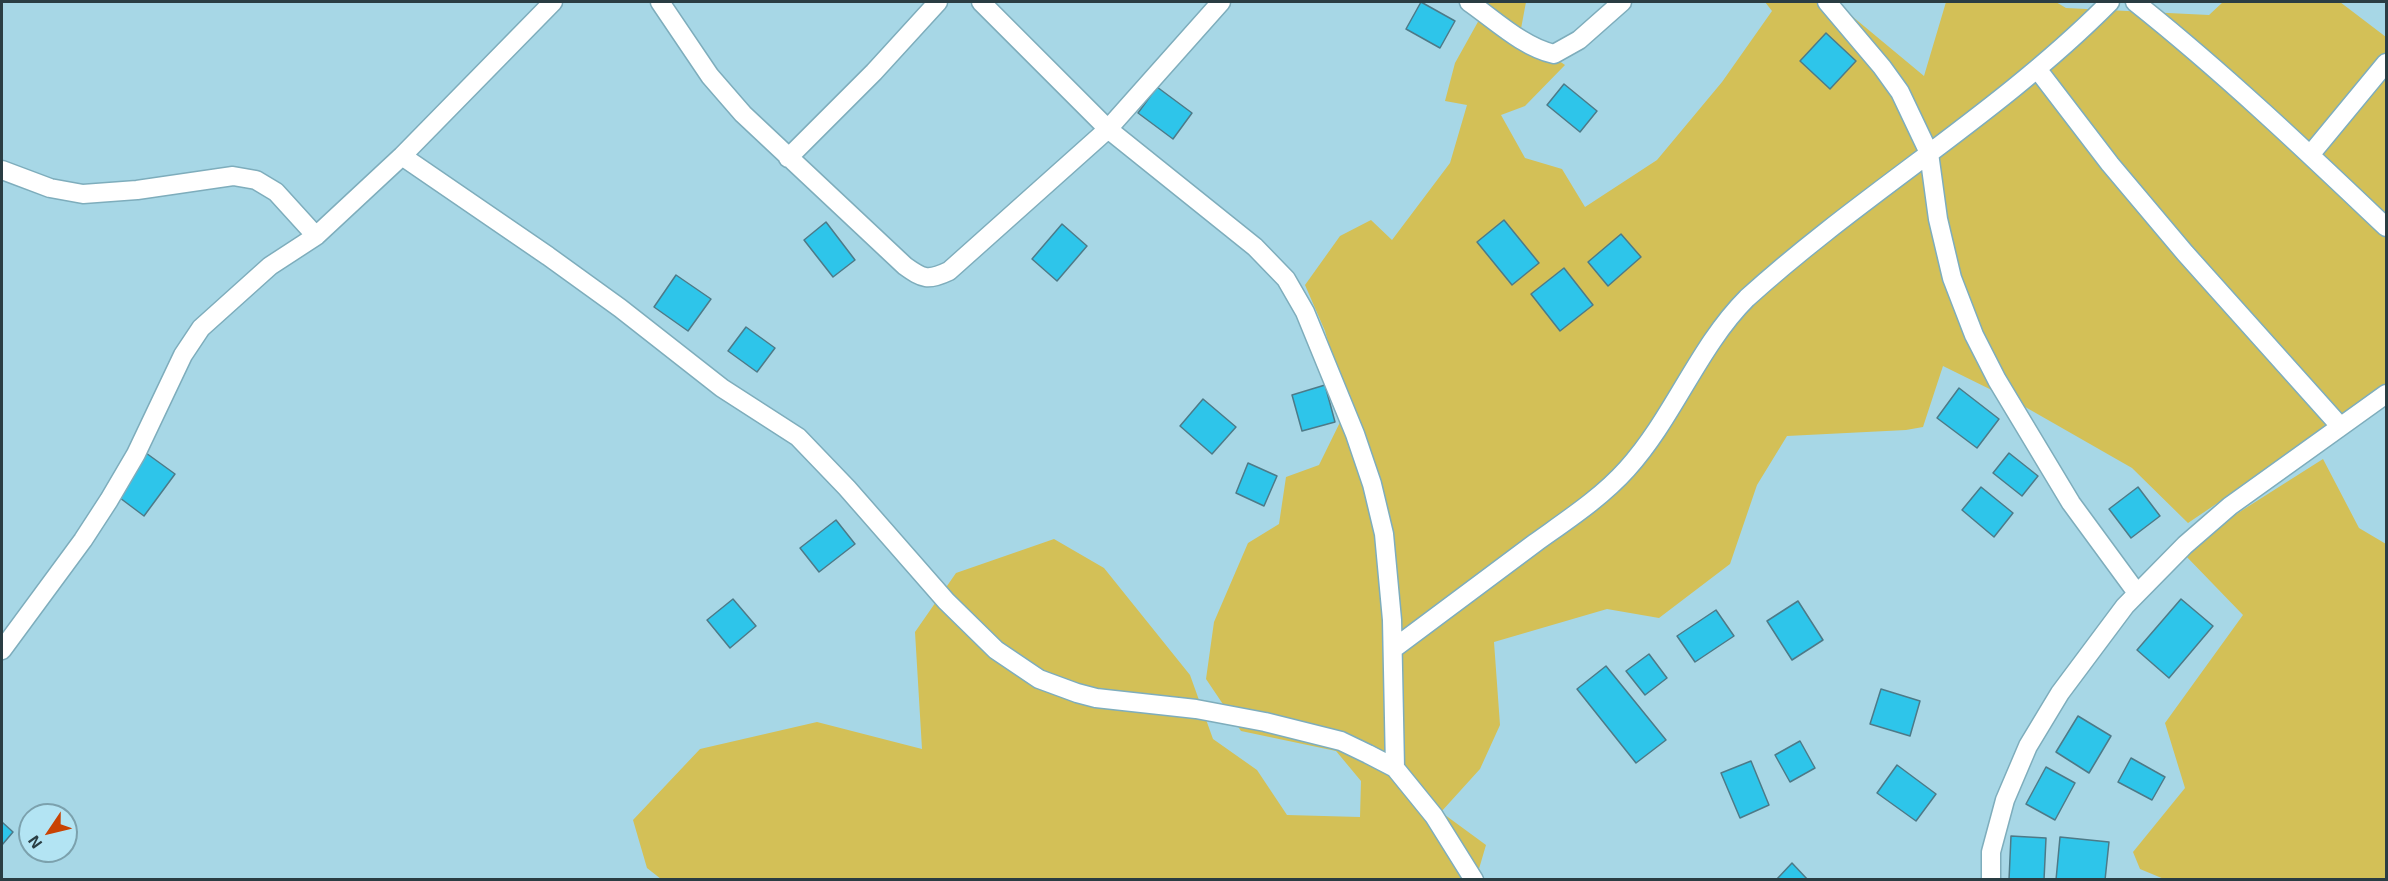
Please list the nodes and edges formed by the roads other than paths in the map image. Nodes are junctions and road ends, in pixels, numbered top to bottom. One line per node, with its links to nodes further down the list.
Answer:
1 (553, 2): 16 (street)
2 (660, 2): 17 (street)
3 (938, 2): 17 (street)
4 (981, 2): 13 (street)
5 (1221, 2): 13 (street)
6 (1469, 2): 7 (street)
7 (1622, 2)
8 (1827, 2): 14 (street)
9 (2110, 2): 12 (street)
10 (2135, 2): 15 (street)
11 (2386, 63): 15 (street)
12 (2038, 70): 14 (street); 22 (street)
13 (1108, 129): 17 (street); 24 (street)
14 (1929, 153): 23 (street); 24 (street)
15 (2310, 155): 19 (street)
16 (402, 156): 20 (street); 26 (street)
17 (788, 158)
18 (2, 170): 20 (street)
19 (2386, 227)
20 (316, 236): 25 (street)
21 (2386, 394): 22 (street)
22 (2340, 426): 23 (street)
23 (2137, 593): 28 (street)
24 (1393, 649): 26 (street)
25 (2, 650)
26 (1395, 768): 27 (street)
27 (1474, 879)
28 (1990, 879)

